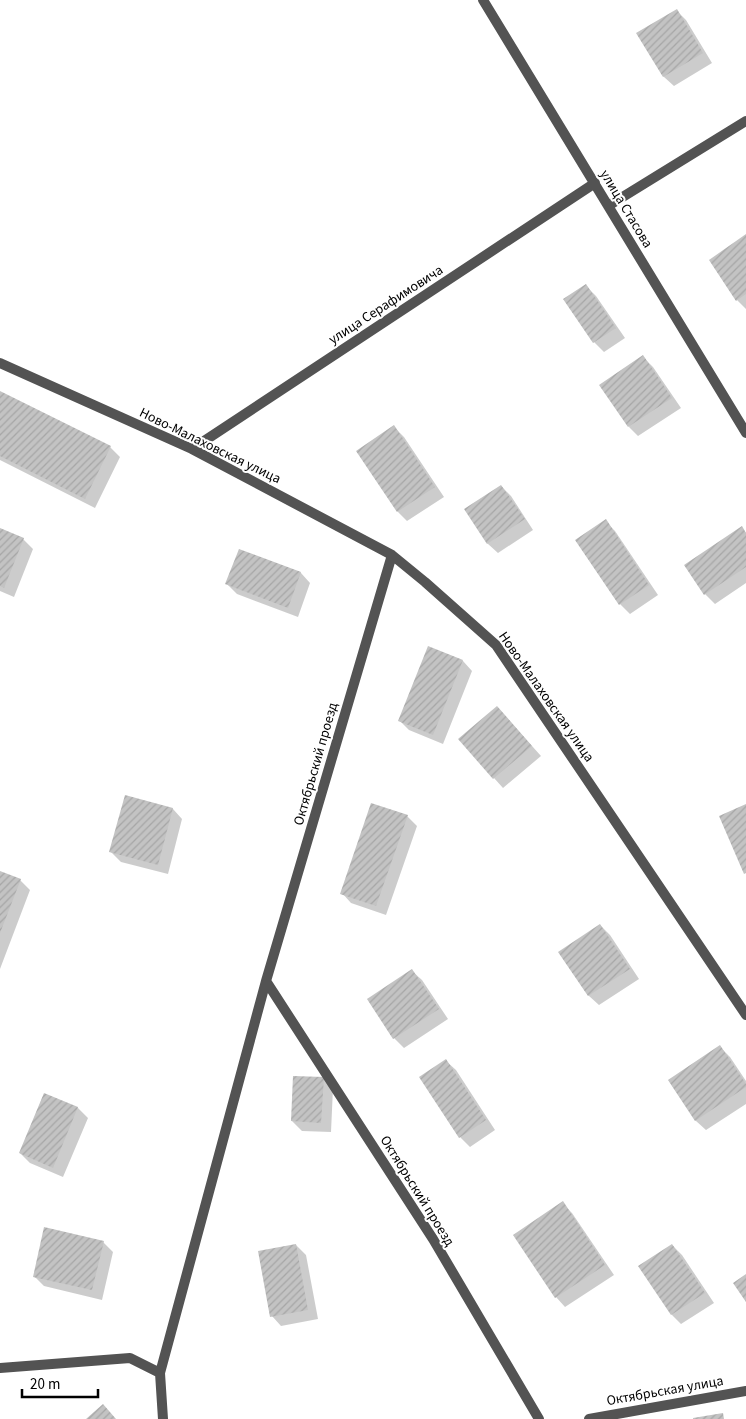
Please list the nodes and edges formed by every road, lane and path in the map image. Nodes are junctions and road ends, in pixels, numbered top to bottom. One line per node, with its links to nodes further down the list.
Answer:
1 (483, 0): 3 (street, улица Стасова)
2 (746, 121): 4 (street)
3 (595, 183): 4 (street, улица Стасова); 7 (street, улица Серафимовича)
4 (608, 206): 6 (street, улица Стасова)
5 (0, 364): 7 (street, Ново-Малаховская улица)
6 (746, 433)
7 (192, 450): 8 (street, Ново-Малаховская улица)
8 (392, 555): 9 (street, Октябрьский проезд); 10 (street, Ново-Малаховская улица)
9 (266, 981): 12 (street, Октябрьский проезд); 15 (street, Октябрьский проезд)
10 (746, 1015)
11 (0, 1368): 12 (street)
12 (160, 1373): 14 (street)
13 (746, 1391): 16 (street, Октябрьская улица)
14 (163, 1419)
15 (539, 1419)
16 (589, 1419)

